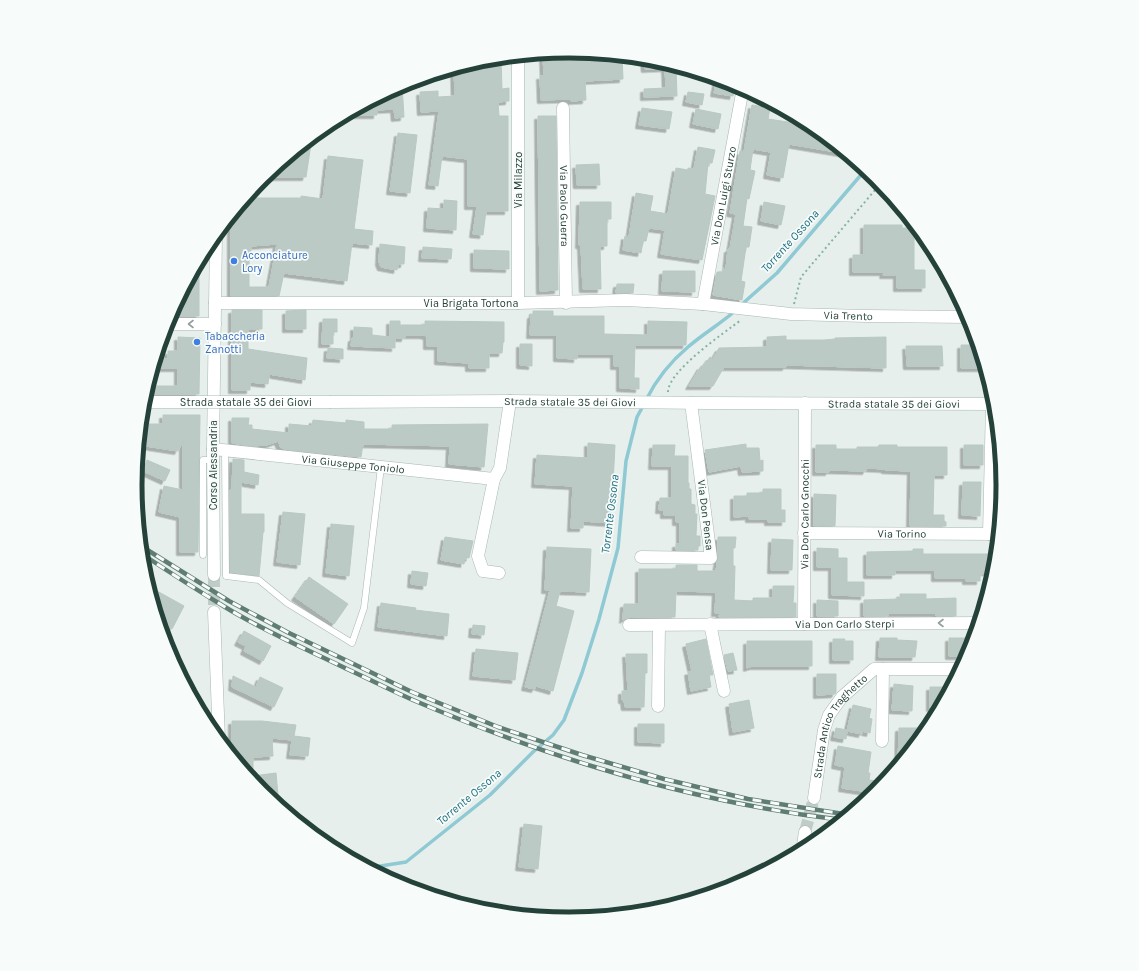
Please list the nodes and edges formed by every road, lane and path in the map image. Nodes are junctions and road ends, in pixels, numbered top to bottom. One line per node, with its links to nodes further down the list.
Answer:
1 (518, 62): 8 (street, Via Milazzo)
2 (742, 95): 9 (street, Via Don Luigi Sturzo)
3 (563, 108): 7 (street, Via Paolo Guerra)
4 (877, 189): 12 (path)
5 (216, 245): 6 (street, Corso Alessandria)
6 (215, 303): 8 (street, Via Brigata Tortona); 15 (street, Corso Alessandria)
7 (566, 303): 8 (street, Via Brigata Tortona); 9 (street, Via Brigata Tortona)
8 (518, 304)
9 (703, 304): 10 (street, Via Brigata Tortona)
10 (726, 308): 11 (street, Via Trento)
11 (758, 311): 12 (street, Via Trento); 18 (path)
12 (791, 314): 13 (street, Via Trento)
13 (962, 317)
14 (174, 324): 15 (street, one-way to 14)
15 (215, 324): 23 (street, Corso Alessandria)
16 (510, 401): 17 (street, Strada statale 35 dei Giovi, bridge); 18 (street, Strada statale 35 dei Giovi); 25 (street)
17 (150, 402)
18 (668, 403): 19 (street, Strada statale 35 dei Giovi)
19 (691, 403): 20 (street, Strada statale 35 dei Giovi); 30 (street, Via Don Pensa)
20 (805, 403): 21 (street, Strada statale 35 dei Giovi); 27 (street, Via Don Carlo Gnocchi)
21 (989, 404)
22 (994, 439): 26 (street)
23 (217, 453): 24 (street, Via Giuseppe Toniolo); 24 (lane); 29 (lane); 32 (street, Corso Alessandria)
24 (381, 467): 25 (street, Via Giuseppe Toniolo)
25 (494, 479): 31 (street)
26 (994, 532)
27 (804, 533): 28 (street, Via Torino); 36 (street, Via Don Carlo Gnocchi)
28 (994, 534)
29 (203, 555)
30 (641, 557)
31 (499, 573)
32 (214, 575)
33 (214, 612): 43 (street)
34 (974, 623): 36 (street, Via Don Carlo Sterpi, one-way to 36)
35 (710, 624): 36 (street, Via Don Carlo Sterpi); 38 (street, Via Don Carlo Sterpi); 41 (street)
36 (804, 624)
37 (628, 625): 38 (street, Via Don Carlo Sterpi)
38 (660, 625): 42 (street)
39 (883, 669): 40 (street, Strada Antico Traghetto); 44 (street, Strada Antico Traghetto); 45 (street, Strada Antico Traghetto)
40 (956, 669)
41 (724, 691)
42 (658, 706)
43 (219, 730)
44 (882, 741)
45 (814, 798)
46 (805, 832): 47 (street)
47 (803, 843)

